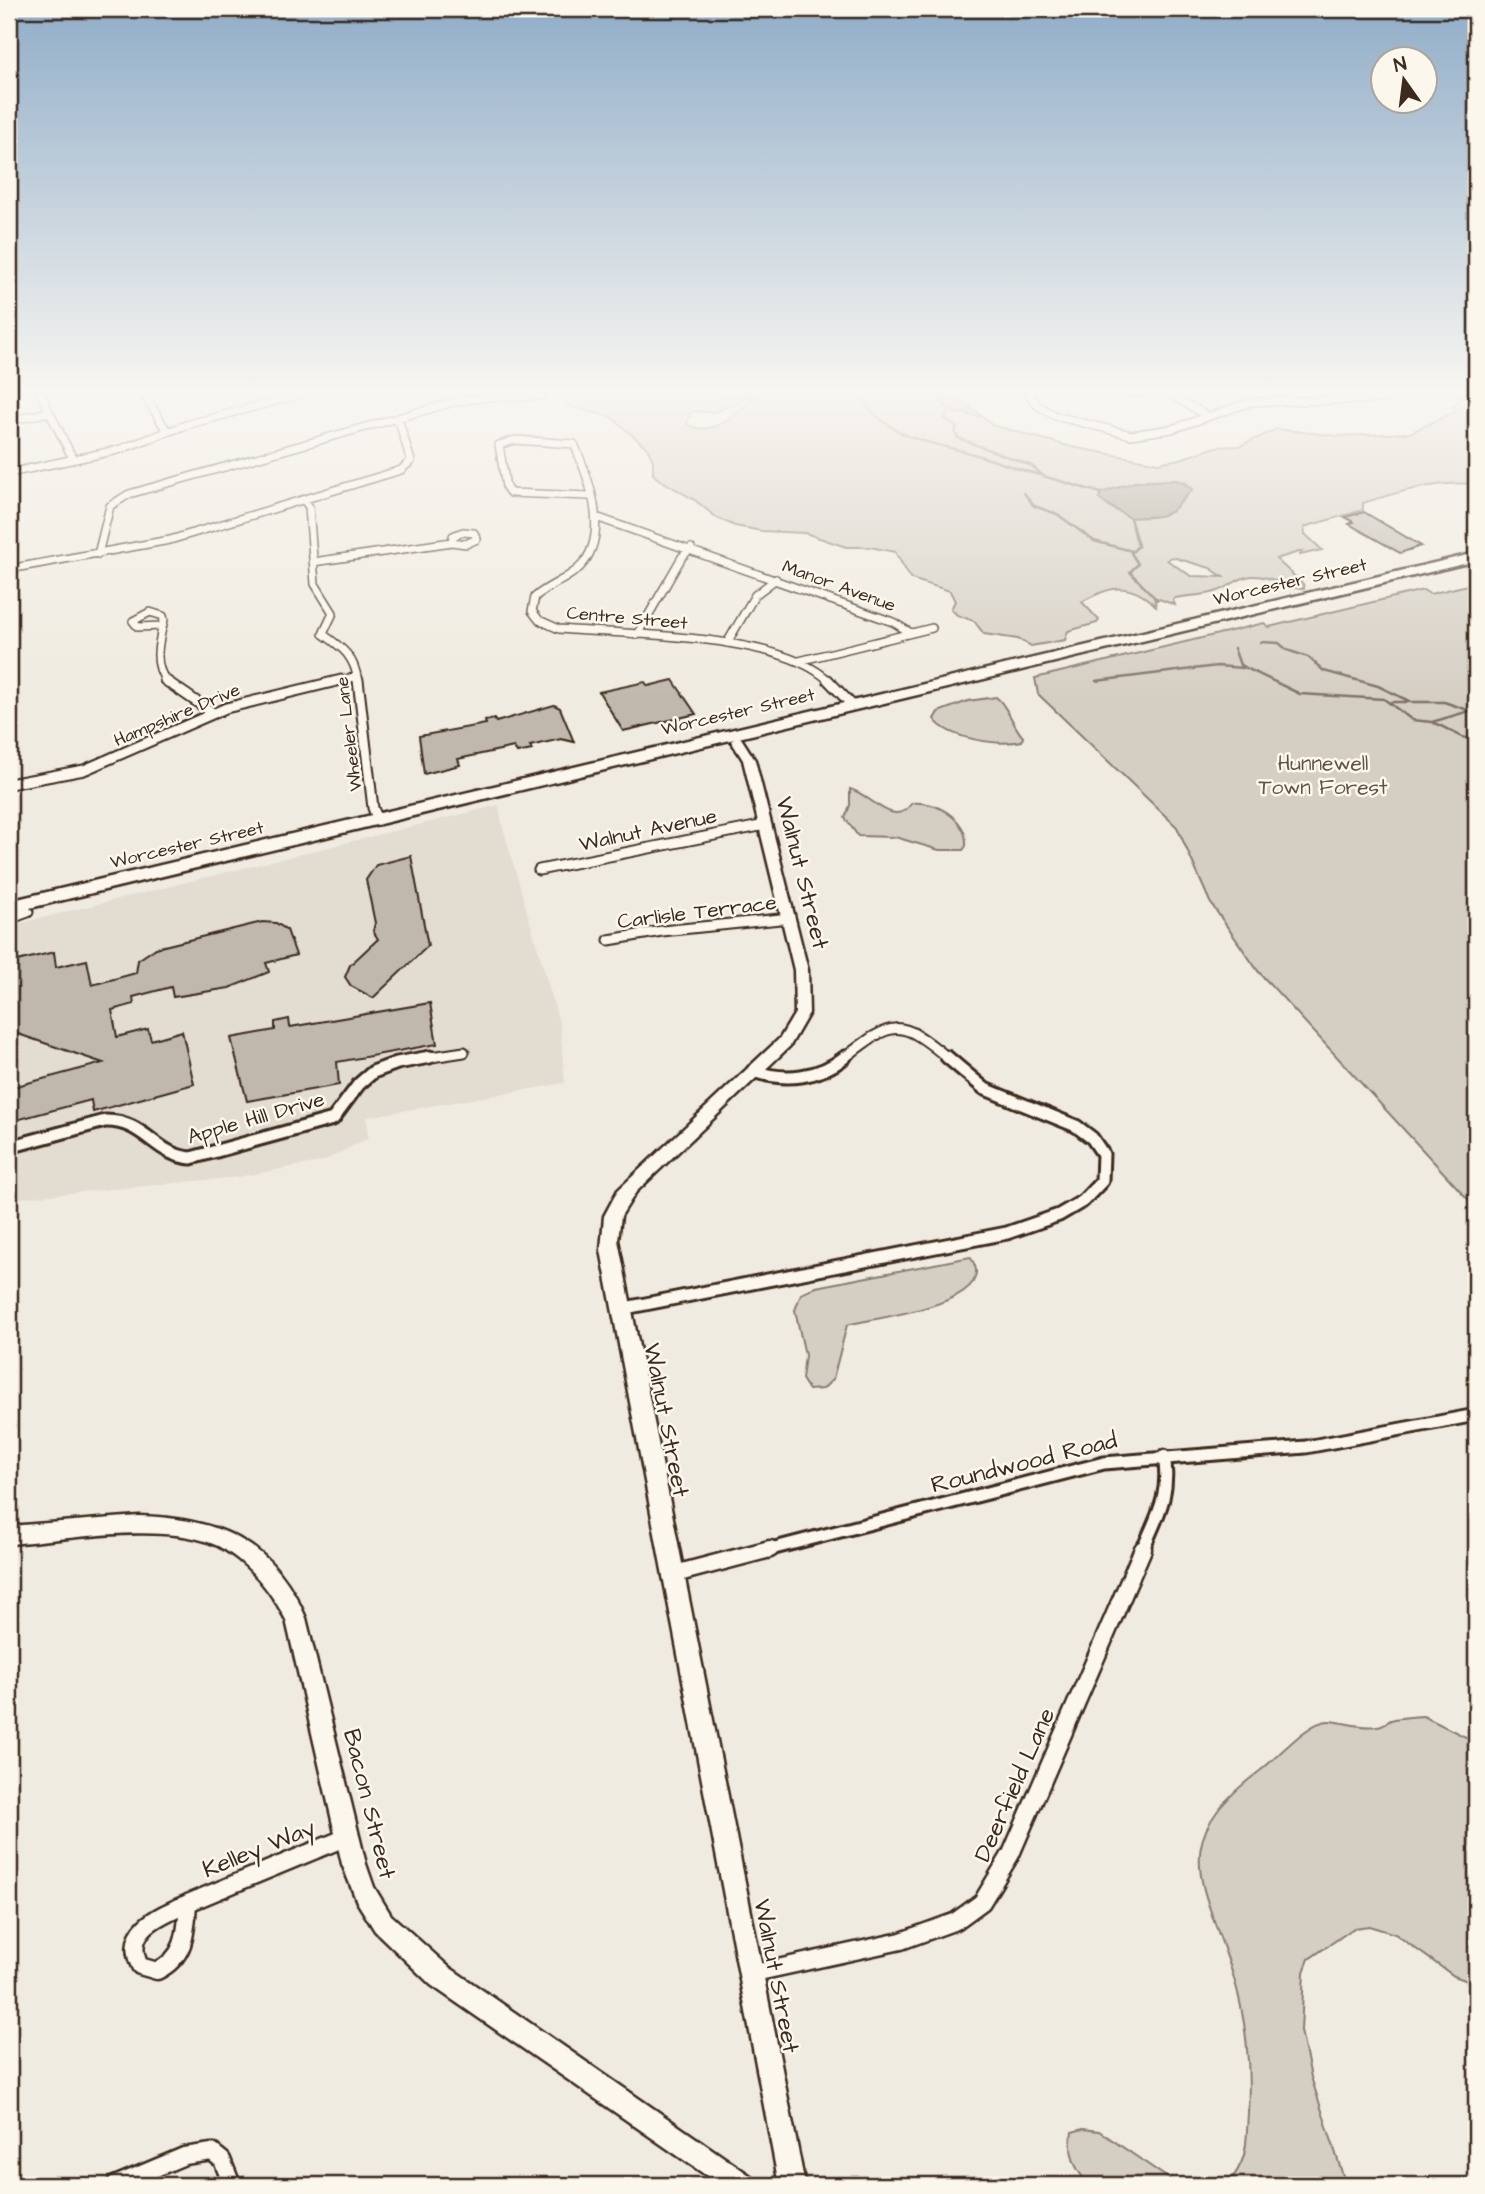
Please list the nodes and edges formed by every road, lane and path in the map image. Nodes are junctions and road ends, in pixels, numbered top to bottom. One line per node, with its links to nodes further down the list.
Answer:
1 (124, 495): 9 (street)
2 (318, 495): 5 (street)
3 (573, 495): 4 (street, Centre Street)
4 (589, 496): 6 (street, Centre Street)
5 (304, 500): 9 (street); 11 (street, Wheeler Lane)
6 (596, 517): 8 (street, Manor Avenue); 18 (street, Centre Street)
7 (452, 541): 11 (street)
8 (691, 548): 14 (street, Manor Avenue); 18 (street)
9 (98, 554): 12 (street)
10 (1476, 557): 22 (highway, Worcester Street)
11 (313, 562): 21 (street, Wheeler Lane)
12 (9, 569)
13 (1476, 569): 24 (highway, Worcester Street)
14 (775, 579): 17 (street, Manor Avenue); 19 (street)
15 (162, 626): 23 (street)
16 (932, 628): 17 (street)
17 (911, 633): 20 (street)
18 (637, 635): 19 (street, Centre Street)
19 (727, 643): 20 (street, Centre Street)
20 (799, 661): 22 (street, Centre Street)
21 (358, 676): 23 (street, Hampshire Drive); 26 (street, Wheeler Lane)
22 (852, 705): 26 (highway, Worcester Street)
23 (213, 713): 25 (street, Hampshire Drive)
24 (737, 741): 27 (street, Walnut Street); 30 (highway, Worcester Street)
25 (9, 784)
26 (378, 820): 29 (highway, Worcester Street)
27 (765, 825): 28 (street, Walnut Avenue); 31 (street, Walnut Street)
28 (539, 870)
29 (9, 907)
30 (9, 918)
31 (789, 918): 32 (street, Carlisle Terrace); 34 (street, Walnut Street)
32 (609, 940)
33 (464, 1052): 35 (street, Apple Hill Drive)
34 (753, 1071): 36 (street, Walnut Street); 36 (street)
35 (9, 1147)
36 (620, 1309): 40 (street, Walnut Street)
37 (1476, 1415): 38 (street, Roundwood Road)
38 (1164, 1456): 40 (street, Roundwood Road); 43 (street, Deerfield Lane)
39 (9, 1535): 41 (street, Bacon Street)
40 (671, 1575): 43 (street, Walnut Street)
41 (347, 1837): 42 (street, Kelley Way); 46 (street, Bacon Street)
42 (188, 1903)
43 (750, 1974): 47 (street, Walnut Street)
44 (115, 2185): 45 (street)
45 (232, 2185)
46 (742, 2185)
47 (792, 2185)

